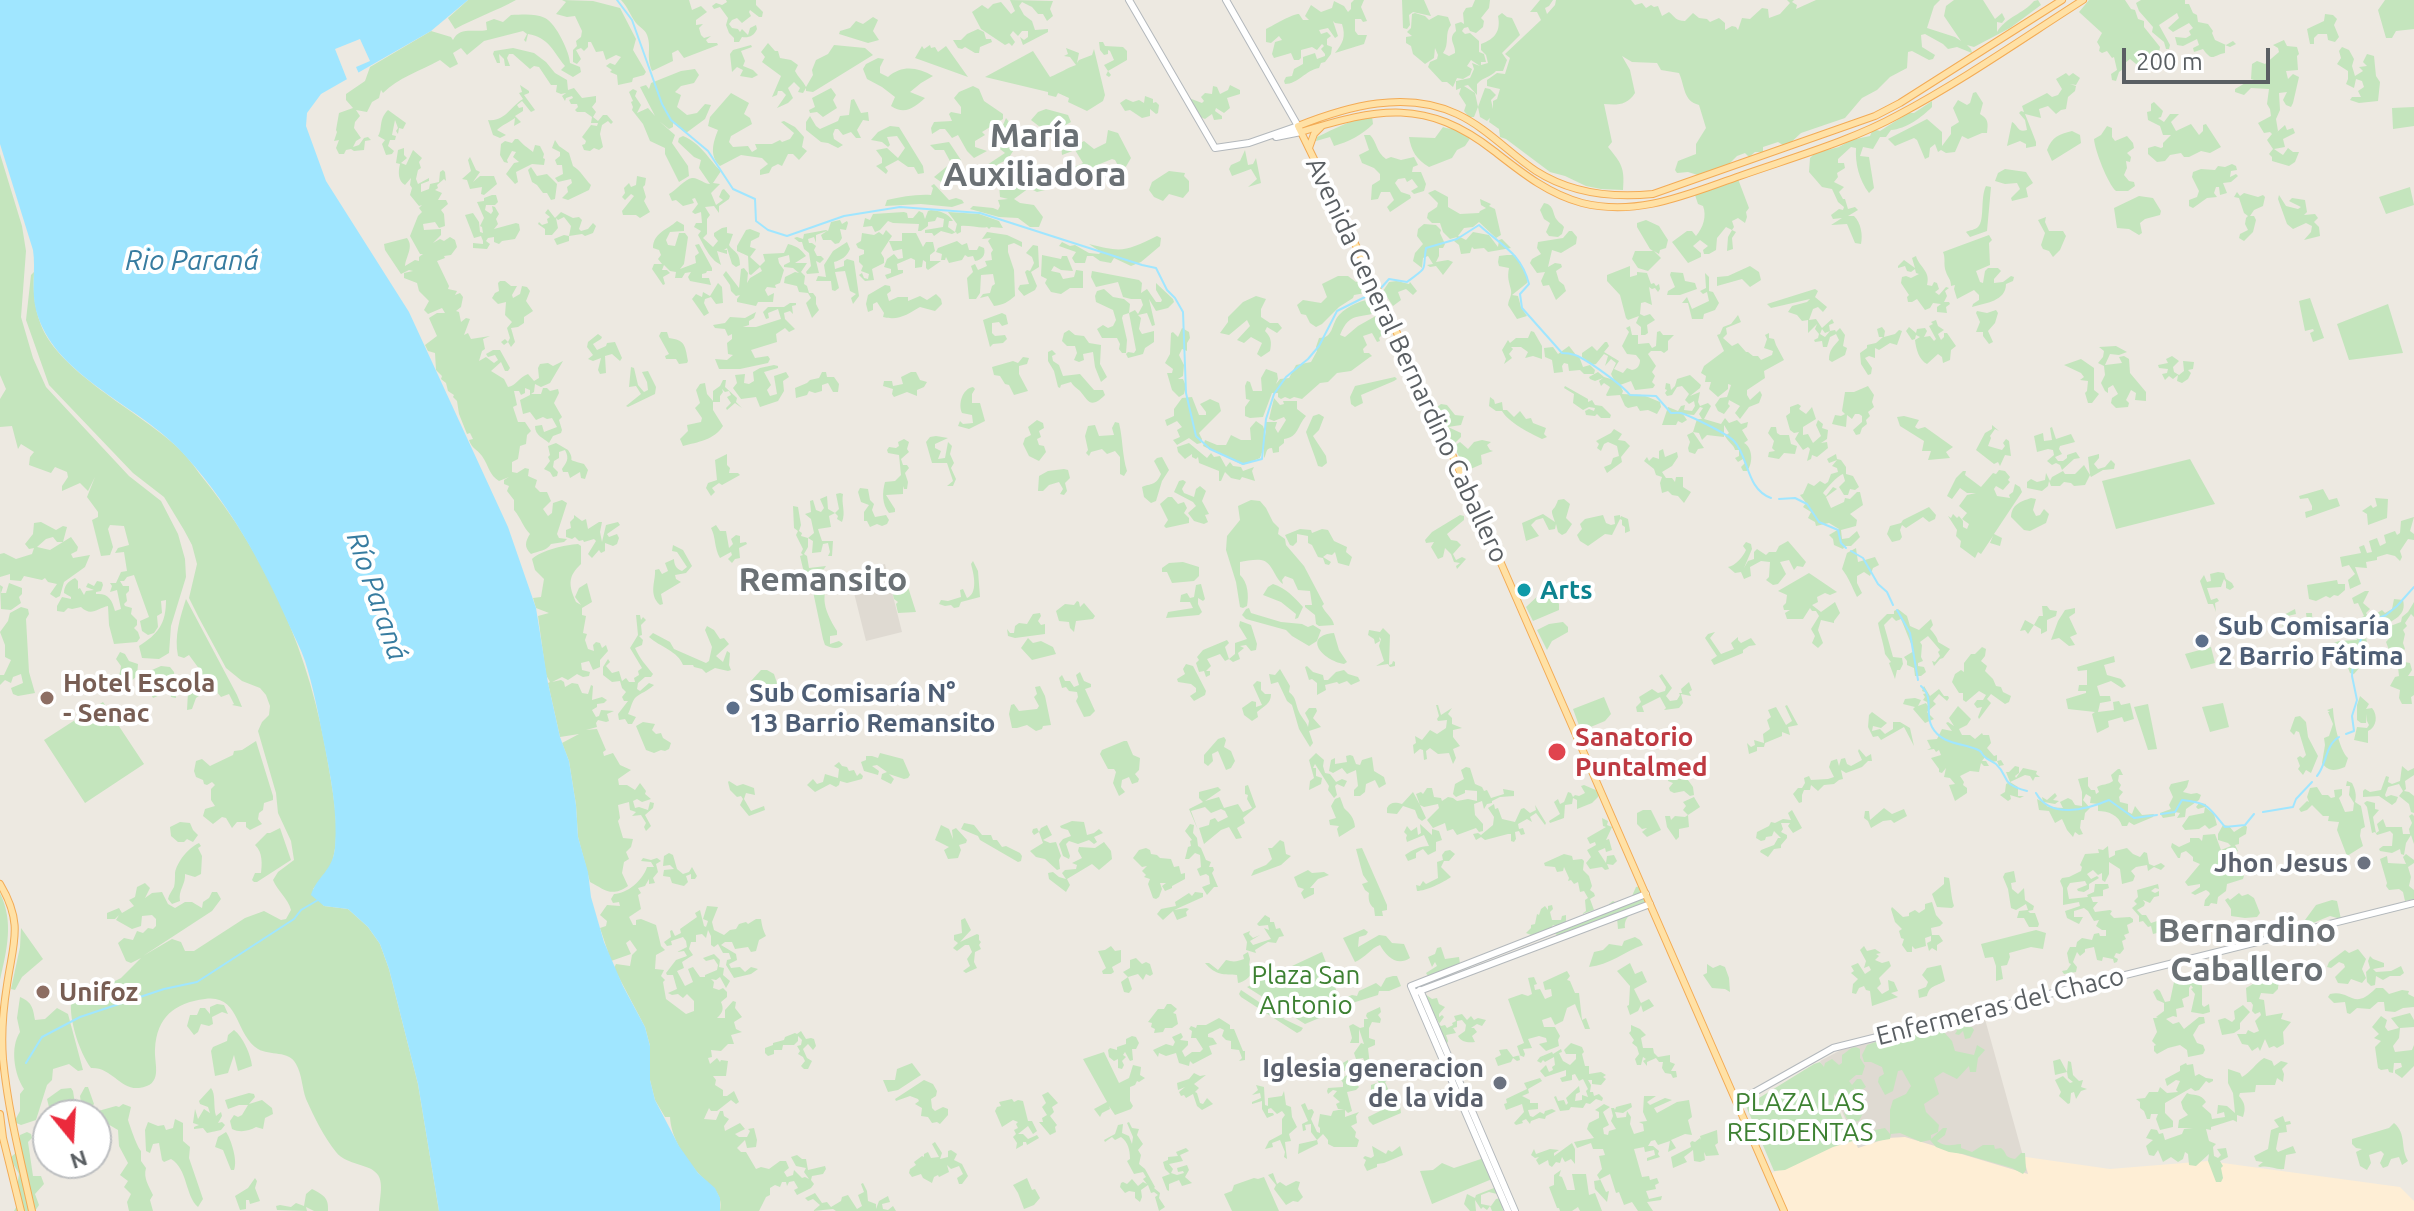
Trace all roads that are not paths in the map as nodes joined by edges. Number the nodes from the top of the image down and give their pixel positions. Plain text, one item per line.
1 (1129, 0) edge
2 (1226, 0) edge
3 (2062, 0) edge
4 (2083, 0) edge
5 (1386, 102) junction
6 (1291, 114) junction
7 (1362, 114) junction
8 (1312, 120) junction
9 (1324, 125) junction
10 (1300, 129) junction
11 (1288, 135) junction
12 (1269, 137) junction
13 (1309, 148) junction
14 (1773, 153) junction
15 (1776, 163) junction
16 (0, 884) edge
17 (1646, 894) junction
18 (2414, 903) edge
19 (1650, 904) junction
20 (1416, 988) junction
21 (1, 1020) edge
22 (1737, 1102) junction
23 (0, 1114) edge
24 (21, 1211) edge
25 (32, 1211) edge
26 (1508, 1211) edge
27 (1515, 1211) edge
28 (1784, 1211) edge

1 - 12 main road
2 - 6 main road
3 - 14 main road
4 - 15 main road
5 - 7 main road
5 - 8 main road
5 - 14 main road
6 - 8 main road
6 - 10 main road
7 - 9 main road
7 - 15 main road
8 - 10 main road
9 - 10 main road
9 - 13 main road
10 - 11 main road
10 - 12 main road
10 - 13 main road, Avenida General Bernardino Caballero
11 - 12 main road
11 - 13 main road
13 - 17 main road, Avenida General Bernardino Caballero
14 - 15 main road
14 - 15 main road
16 - 21 main road
17 - 19 main road, Avenida General Bernardino Caballero
17 - 20 main road
18 - 22 main road, Enfermeras del Chaco
19 - 20 main road
19 - 22 main road, Avenida General Bernardino Caballero
20 - 26 main road
20 - 27 main road
21 - 25 main road
22 - 28 main road, Avenida General Bernardino Caballero
23 - 24 main road

